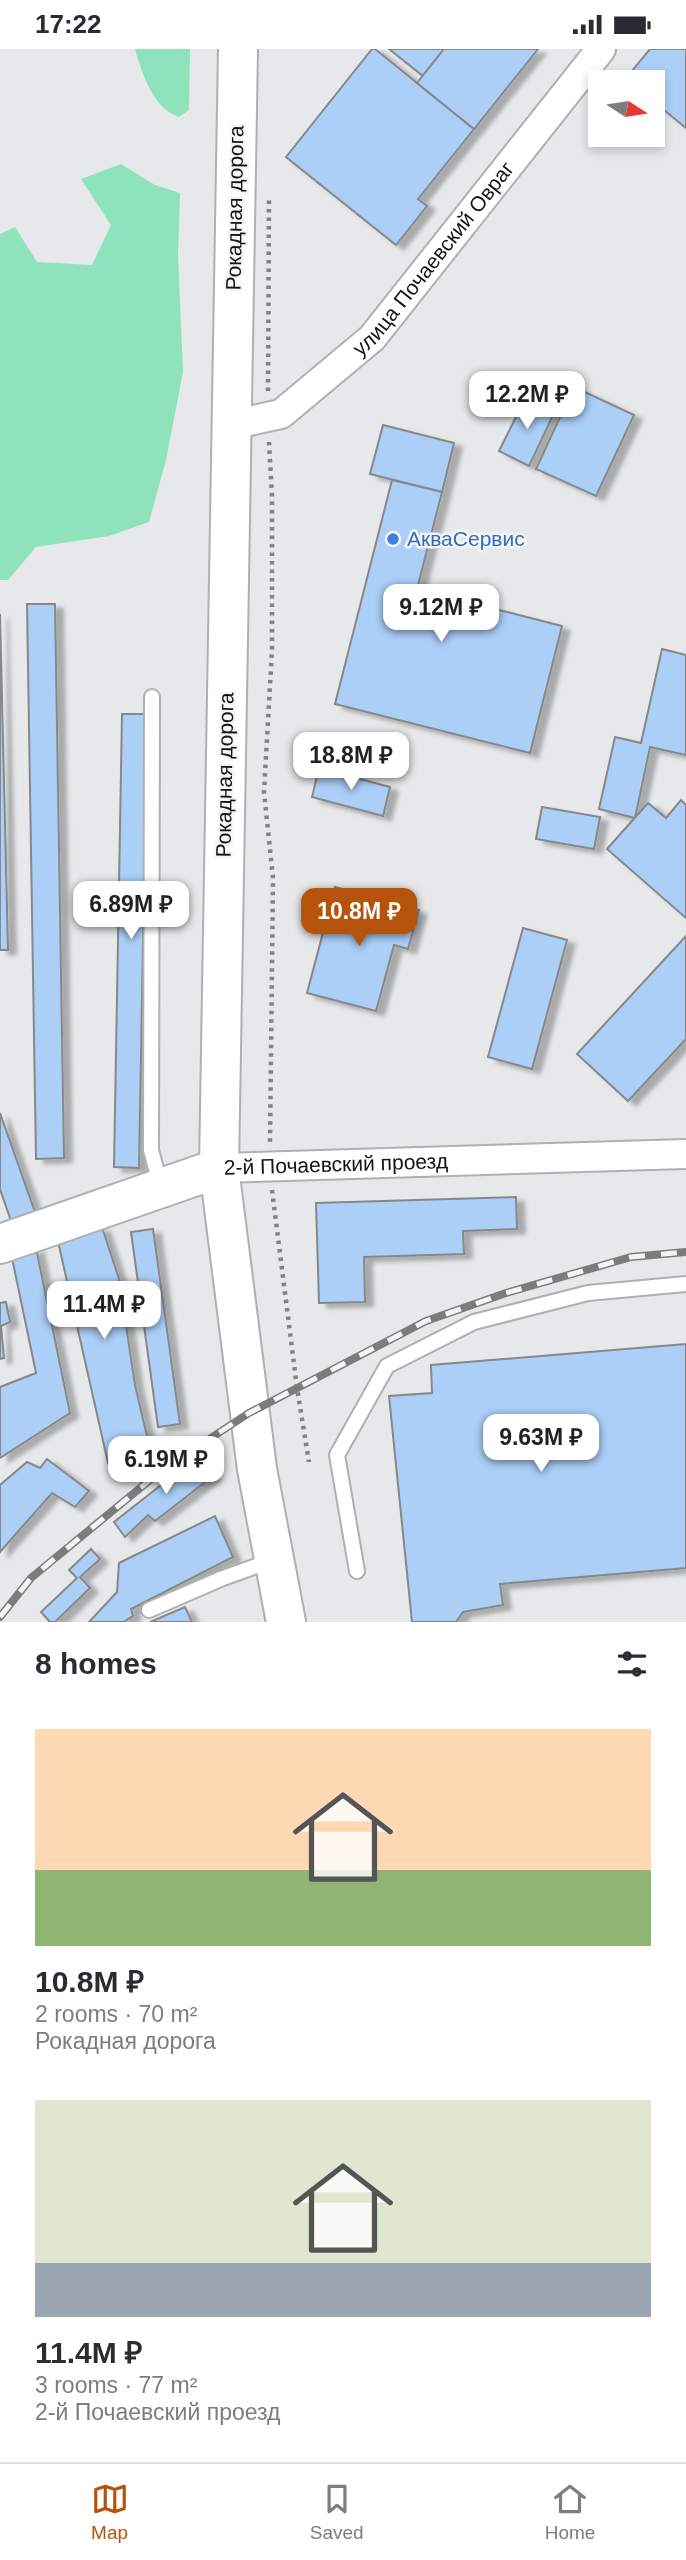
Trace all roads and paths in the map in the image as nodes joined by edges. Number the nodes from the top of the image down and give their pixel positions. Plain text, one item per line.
1 (238, 49) edge
2 (601, 49) edge
3 (269, 184) dead end
4 (268, 417) junction
5 (231, 425) junction
6 (152, 697) dead end
7 (686, 1154) edge
8 (270, 1167) junction
9 (219, 1168) junction
10 (161, 1189) junction
11 (0, 1244) edge
12 (686, 1284) edge
13 (309, 1462) dead end
14 (274, 1560) junction
15 (357, 1571) dead end
16 (149, 1610) dead end
17 (286, 1622) edge

1 - 5 main road, Рокадная дорога
2 - 4 street, улица Почаевский Овраг
3 - 4 path
4 - 5 street, улица Почаевский Овраг
4 - 8 path
5 - 9 main road, Рокадная дорога
6 - 10 lane
7 - 8 street, 2-й Почаевский проезд
8 - 9 street, 2-й Почаевский проезд
8 - 13 path
9 - 10 main road, 2-й Почаевский проезд
9 - 14 main road, Рокадная дорога
10 - 11 main road, 2-й Почаевский проезд
12 - 15 lane
14 - 16 lane
14 - 17 main road, Рокадная дорога

